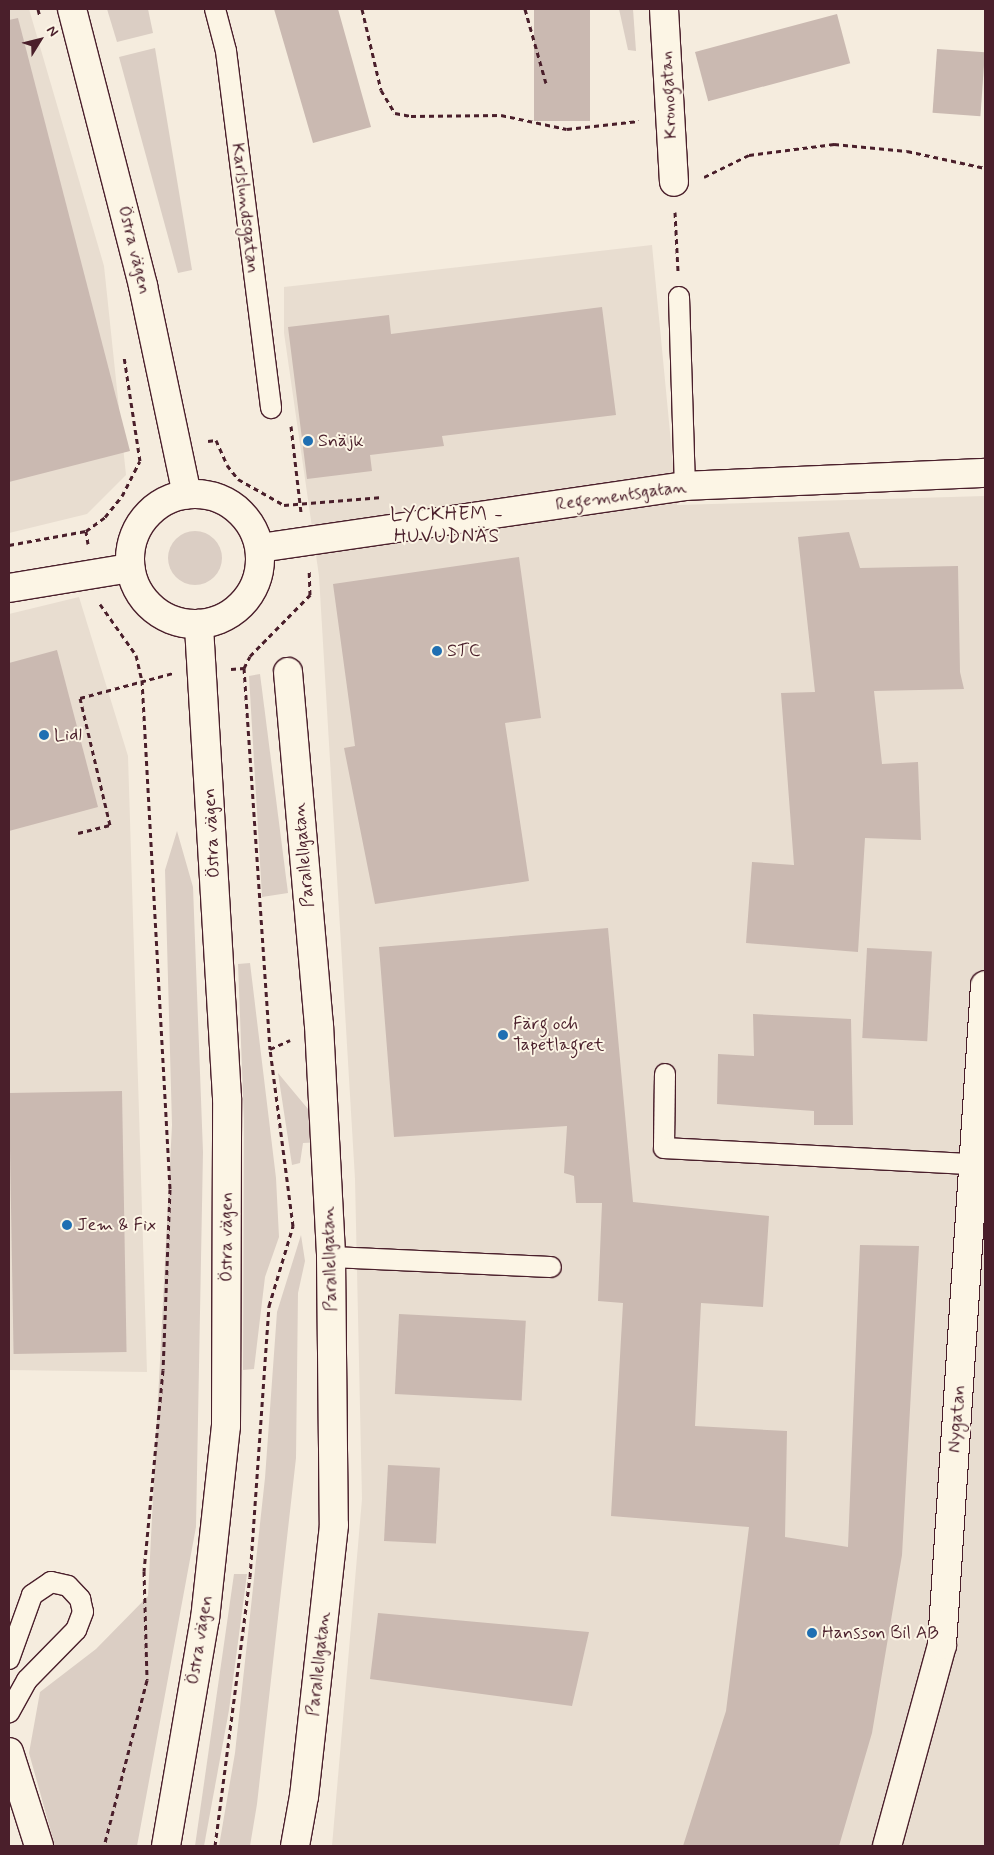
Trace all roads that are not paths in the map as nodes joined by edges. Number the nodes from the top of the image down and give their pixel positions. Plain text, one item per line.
1 (72, 9) edge
2 (215, 9) edge
3 (664, 9) edge
4 (674, 182) road end
5 (679, 296) road end
6 (271, 408) dead end
7 (985, 473) edge
8 (685, 486) junction
9 (187, 494) junction
10 (260, 548) junction
11 (130, 568) junction
12 (9, 588) edge
13 (199, 624) junction
14 (288, 672) dead end
15 (985, 985) edge
16 (665, 1074) dead end
17 (973, 1164) junction
18 (331, 1257) junction
19 (551, 1267) dead end
20 (9, 1659) edge
21 (9, 1712) edge
22 (9, 1752) edge
23 (39, 1846) edge
24 (166, 1846) edge
25 (295, 1846) edge
26 (887, 1846) edge

1 - 9 street, Östra vägen
2 - 6 lane, Karlslundsgatan
3 - 4 street, Kronogatan
5 - 8 lane
7 - 8 street, Regementsgatan
8 - 10 street, Regementsgatan
9 - 10 street
9 - 11 street
10 - 13 street
11 - 12 street
11 - 13 street
13 - 24 street, Östra vägen
14 - 18 street, Parallellgatan
15 - 17 street, Nygatan
16 - 17 lane
17 - 26 street, Nygatan
18 - 19 lane
18 - 25 street, Parallellgatan
20 - 21 lane
22 - 23 street

